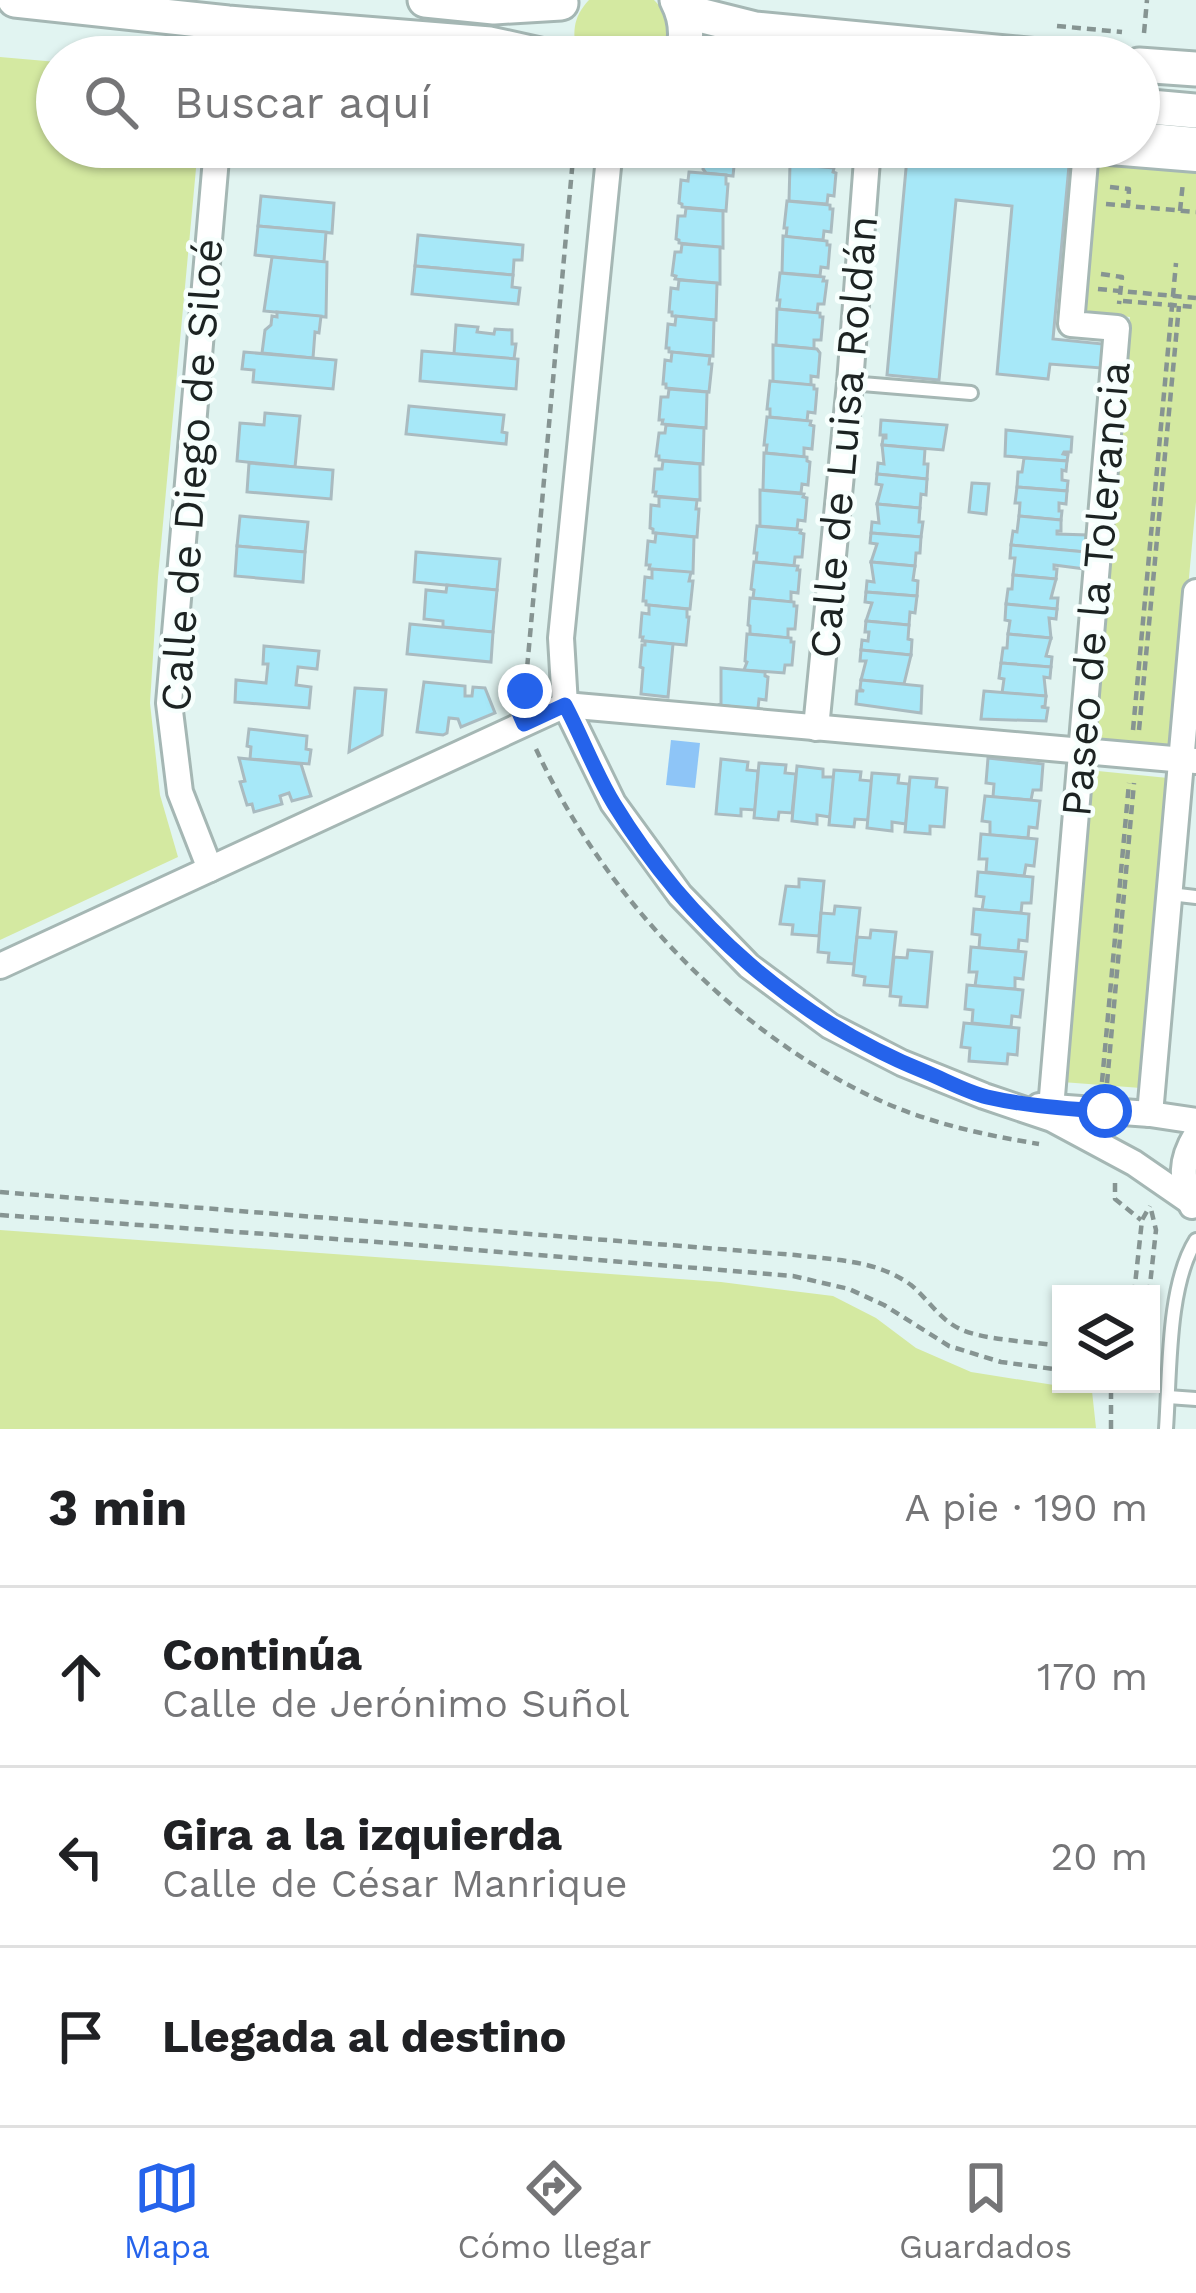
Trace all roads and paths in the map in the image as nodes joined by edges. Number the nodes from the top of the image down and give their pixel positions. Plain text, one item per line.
1 (15, 0) edge
2 (424, 0) edge
3 (1147, 0) edge
4 (562, 1) edge
5 (680, 6) edge
6 (228, 22) junction
7 (227, 36) edge
8 (395, 36) edge
9 (553, 36) edge
10 (686, 36) edge
11 (828, 36) edge
12 (1143, 36) edge
13 (1160, 54) edge
14 (1195, 63) edge
15 (1160, 108) edge
16 (1196, 111) edge
17 (1160, 137) edge
18 (1196, 140) edge
19 (1160, 156) edge
20 (1196, 159) edge
21 (215, 168) edge
22 (572, 168) edge
23 (608, 168) edge
24 (866, 168) edge
25 (1084, 168) edge
26 (1104, 187) dead end
27 (1102, 203) dead end
28 (1128, 206) junction
29 (1196, 212) edge
30 (1176, 262) dead end
31 (1120, 291) junction
32 (1173, 296) junction
33 (1196, 298) edge
34 (1104, 299) dead end
35 (1119, 301) junction
36 (1172, 305) junction
37 (1196, 308) edge
38 (1117, 328) junction
39 (850, 382) junction
40 (971, 393) dead end
41 (1196, 592) edge
42 (565, 705) junction
43 (524, 724) junction
44 (816, 728) junction
45 (1082, 751) junction
46 (1131, 755) junction
47 (1189, 760) edge
48 (210, 869) junction
49 (1183, 895) edge
50 (0, 967) edge
51 (1101, 1094) dead end
52 (984, 1096) junction
53 (1051, 1108) junction
54 (1150, 1114) junction
55 (1196, 1120) edge
56 (1196, 1135) edge
57 (1043, 1145) dead end
58 (1150, 1187) junction
59 (0, 1192) edge
60 (1150, 1205) junction
61 (1193, 1208) edge
62 (0, 1215) edge
63 (1196, 1240) edge
64 (1135, 1285) edge
65 (1150, 1285) edge
66 (1052, 1345) edge
67 (1052, 1369) edge
68 (1111, 1393) edge
69 (1168, 1397) junction
70 (1196, 1399) edge
71 (1111, 1429) edge
72 (1166, 1429) edge

1 - 6 street
2 - 4 street
3 - 12 path
4 - 9 street
5 - 10 street
5 - 11 street
6 - 7 street
6 - 8 street
13 - 14 street
15 - 16 street
17 - 18 street
19 - 20 street, Paseo de la Tolerancia
21 - 48 street, Calle de Diego de Siloé
22 - 43 path
23 - 42 street
24 - 39 street, Calle de Luisa Roldán
25 - 38 street, Paseo de la Tolerancia
26 - 28 path
27 - 28 path
28 - 29 path
30 - 32 path
31 - 31 path
31 - 32 path
31 - 35 path
32 - 33 path
32 - 36 path
34 - 35 path
35 - 36 path
35 - 38 path
36 - 37 path
36 - 46 path
38 - 45 street, Paseo de la Tolerancia
39 - 40 lane
39 - 44 street, Calle de Luisa Roldán
41 - 47 street
42 - 43 street
42 - 44 street
42 - 52 street
43 - 48 street
43 - 57 path
44 - 45 street
45 - 46 street
45 - 53 street, Paseo de la Tolerancia
46 - 47 street
46 - 51 path
47 - 49 street
48 - 50 street
49 - 54 street
52 - 53 street
52 - 58 street
53 - 54 street
54 - 55 street
56 - 61 street
58 - 60 path
58 - 60 path
58 - 61 street
59 - 66 path
60 - 64 path
60 - 65 path
62 - 67 path
63 - 69 lane
68 - 71 path
69 - 70 lane
69 - 72 lane

